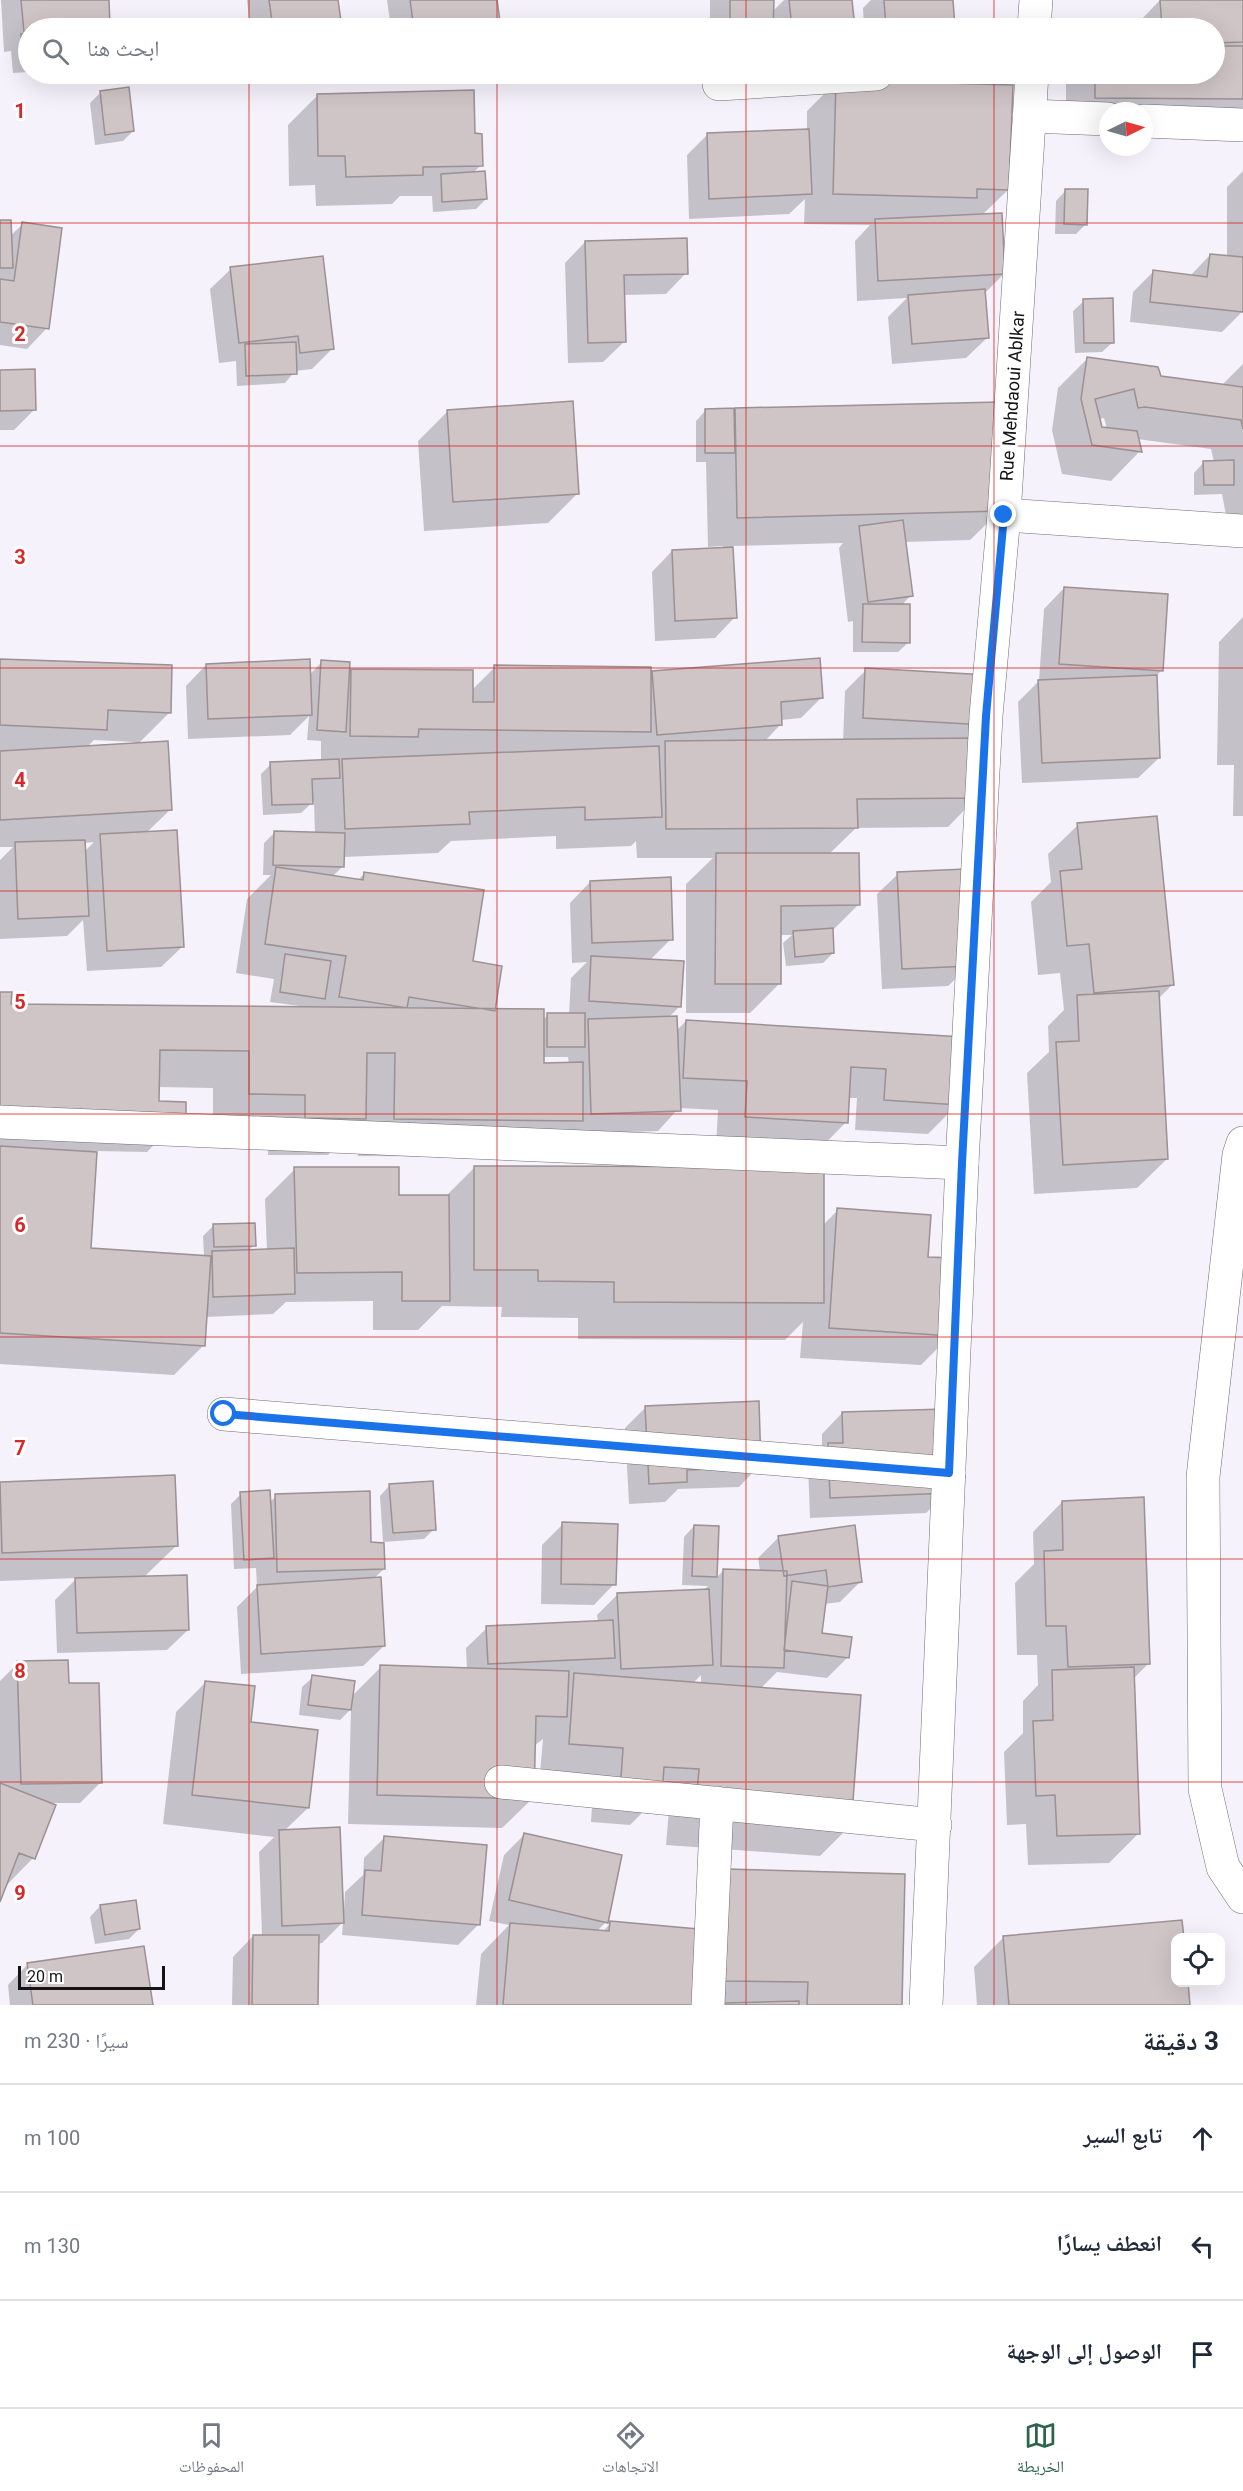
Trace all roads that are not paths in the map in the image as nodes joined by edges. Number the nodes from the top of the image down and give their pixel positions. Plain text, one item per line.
1 (1036, 0) edge
2 (1035, 18) edge
3 (1031, 84) edge
4 (1029, 116) junction
5 (1099, 119) edge
6 (1153, 121) edge
7 (1243, 125) edge
8 (1004, 515) junction
9 (1243, 531) edge
10 (0, 1122) edge
11 (1243, 1143) edge
12 (962, 1163) junction
13 (224, 1414) dead end
14 (949, 1473) junction
15 (501, 1782) dead end
16 (717, 1803) junction
17 (935, 1825) junction
18 (1243, 1897) edge
19 (708, 2005) edge
20 (926, 2005) edge

1 - 2 street
3 - 4 street, Rue Mehdaoui Ablkar
4 - 5 street
4 - 8 street, Rue Mehdaoui Ablkar
6 - 7 street
8 - 9 street
8 - 12 street, Rue Mehdaoui Ablkar
10 - 12 street
11 - 18 street
12 - 14 street, Rue Mehdaoui Ablkar
13 - 14 street
14 - 17 street, Rue Mehdaoui Ablkar
15 - 16 street
16 - 17 street
16 - 19 street
17 - 20 street, Rue Mehdaoui Ablkar

